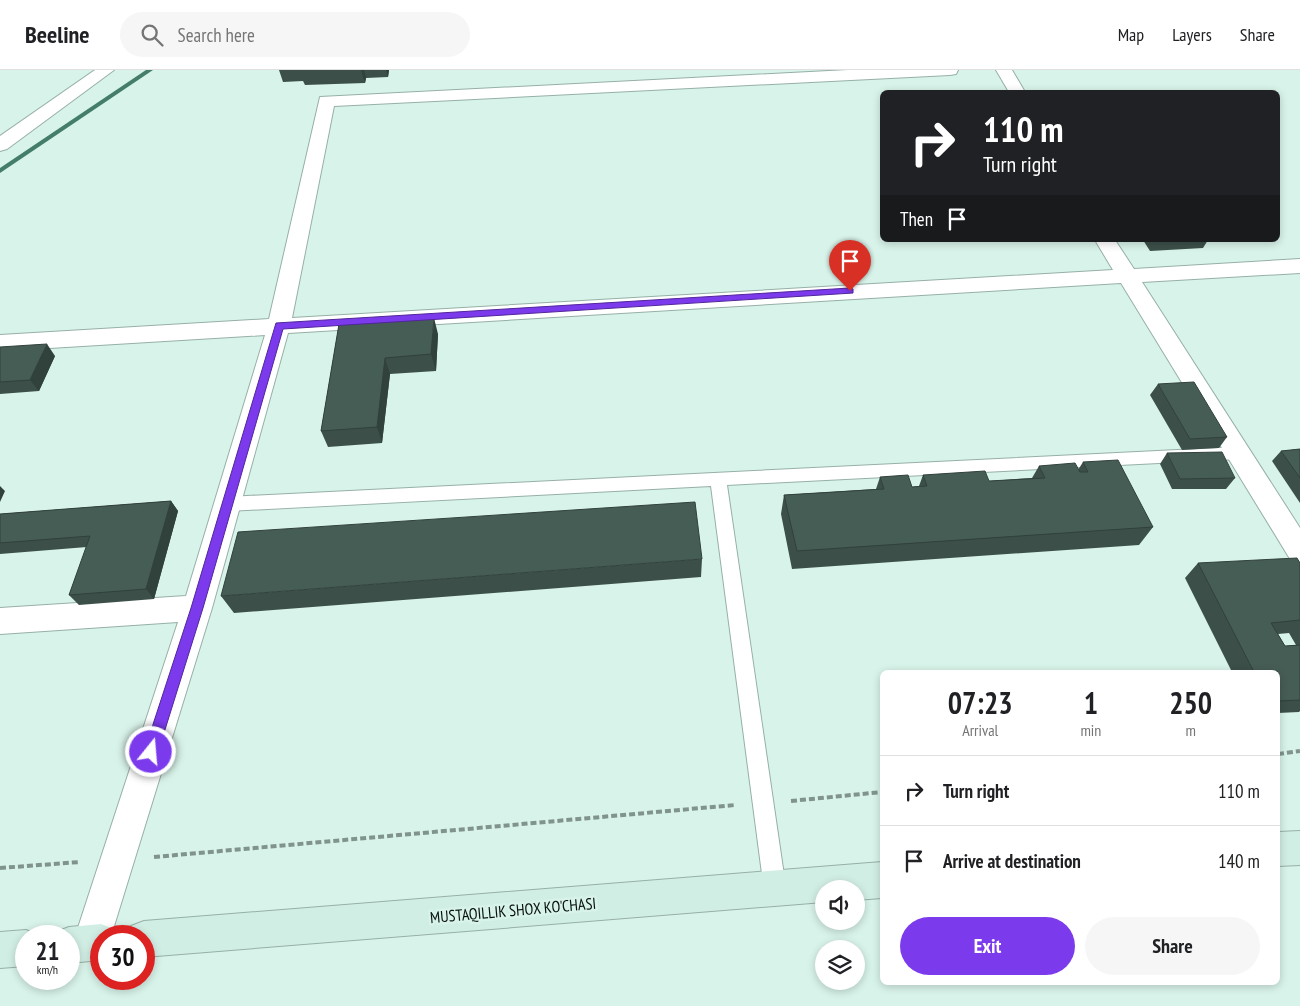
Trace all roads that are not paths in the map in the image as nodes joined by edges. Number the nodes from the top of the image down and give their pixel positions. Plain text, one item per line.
1 (106, 70) edge
2 (950, 70) edge
3 (1004, 70) edge
4 (1016, 90) edge
5 (0, 145) edge
6 (1106, 242) edge
7 (1300, 266) edge
8 (1126, 274) junction
9 (279, 326) junction
10 (0, 343) edge
11 (1238, 453) junction
12 (718, 479) junction
13 (228, 504) junction
14 (1300, 551) edge
15 (197, 608) junction
16 (0, 621) edge
17 (1300, 848) edge
18 (1280, 850) edge
19 (880, 880) edge
20 (775, 889) junction
21 (155, 938) edge
22 (87, 943) edge
23 (15, 949) edge
24 (0, 950) edge

1 - 5 street
2 - 9 street
3 - 4 street
6 - 8 street
7 - 8 street
8 - 9 street
8 - 11 street
9 - 10 street
9 - 13 street
11 - 12 lane
11 - 14 street
12 - 13 lane
12 - 20 lane
13 - 15 street
15 - 16 street
15 - 22 street
17 - 18 street
19 - 20 street, MUSTAQILLIK SHOX KO'CHASI
20 - 21 street, MUSTAQILLIK SHOX KO'CHASI
23 - 24 street

